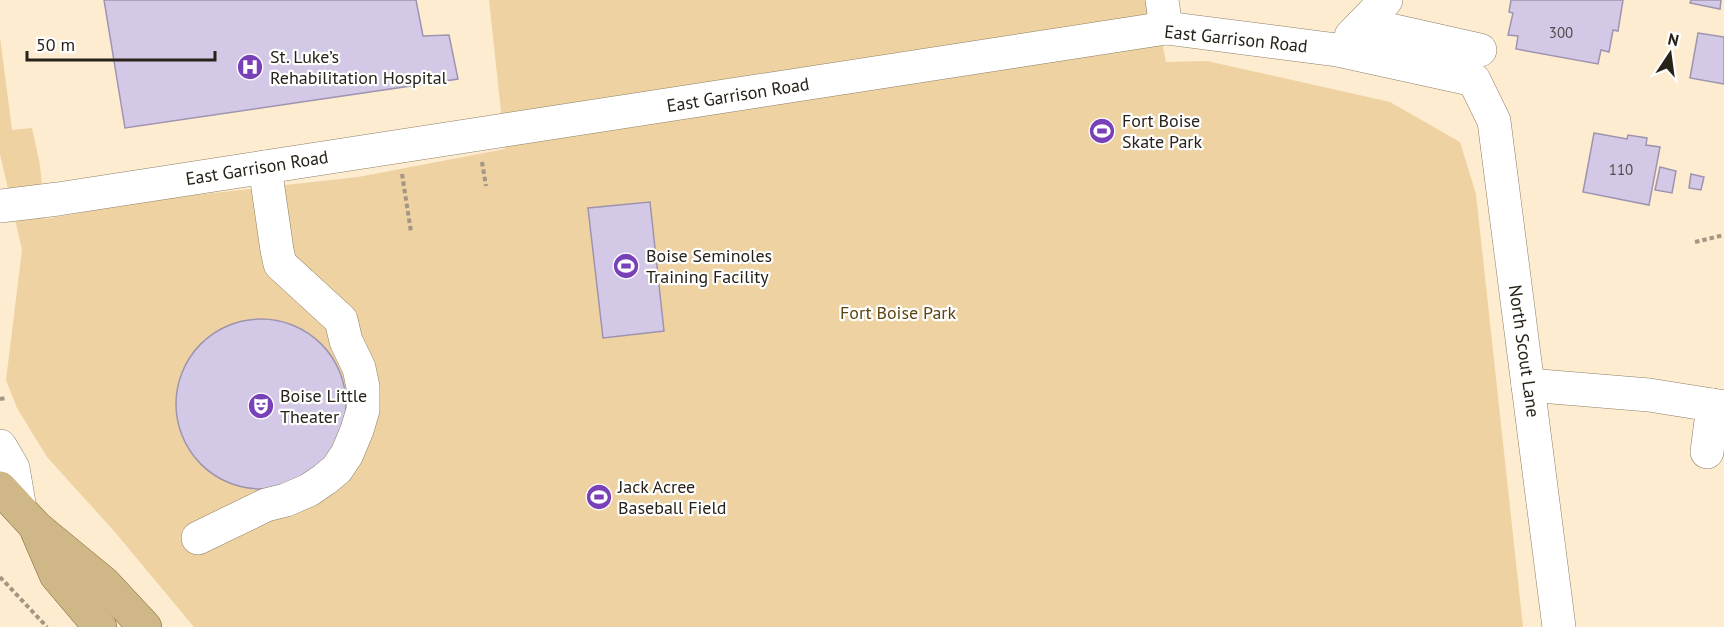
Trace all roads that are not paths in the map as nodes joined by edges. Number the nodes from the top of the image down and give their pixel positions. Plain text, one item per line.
1 (1386, 0) edge
2 (1164, 14) edge
3 (1364, 24) junction
4 (1336, 50) junction
5 (1477, 65) junction
6 (265, 167) junction
7 (0, 206) edge
8 (1528, 385) junction
9 (1718, 406) edge
10 (0, 446) edge
11 (1707, 452) dead end
12 (19, 508) edge
13 (198, 538) dead end
14 (100, 627) edge
15 (145, 627) edge
16 (1559, 627) edge

1 - 3 street
2 - 4 street, East Garrison Road
2 - 6 street, East Garrison Road
3 - 4 street
3 - 5 street
4 - 5 street, East Garrison Road
5 - 8 street, North Scout Lane
6 - 7 street, East Garrison Road
6 - 13 street
8 - 9 street
8 - 16 street, North Scout Lane
9 - 11 street
10 - 12 street
12 - 14 main road
12 - 15 main road

